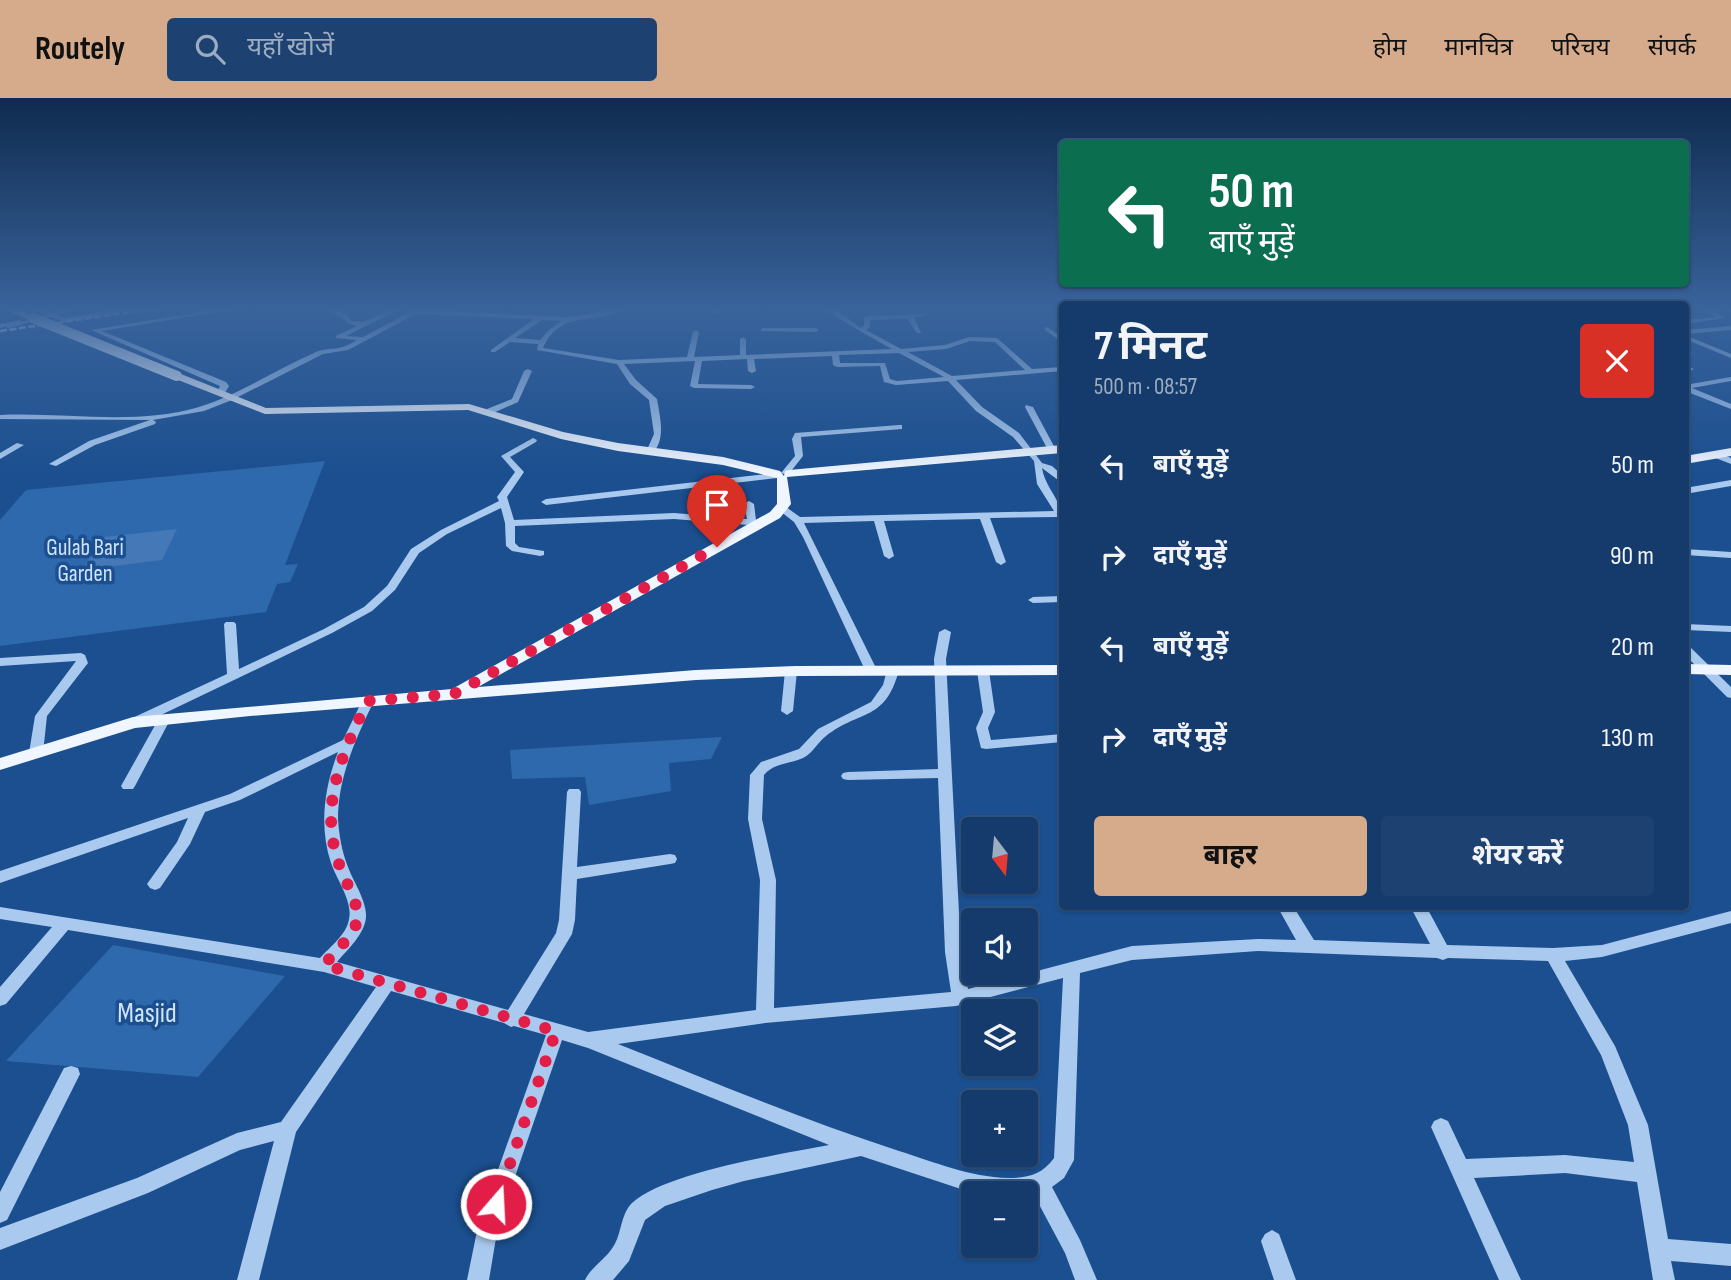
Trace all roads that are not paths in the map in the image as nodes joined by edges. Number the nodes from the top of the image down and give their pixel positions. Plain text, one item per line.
1 (147, 363) edge
2 (173, 363) edge
3 (297, 363) edge
4 (620, 363) edge
5 (695, 363) edge
6 (749, 363) edge
7 (837, 363) edge
8 (920, 363) edge
9 (1022, 363) edge
10 (1059, 369) edge
11 (528, 371) dead end
12 (752, 371) dead end
13 (1031, 372) junction
14 (993, 375) junction
15 (951, 379) junction
16 (1731, 379) edge
17 (1689, 386) edge
18 (751, 387) dead end
19 (1005, 387) dead end
20 (1689, 389) edge
21 (226, 396) junction
22 (1029, 407) dead end
23 (1731, 407) edge
24 (490, 411) junction
25 (0, 417) edge
26 (162, 418) junction
27 (899, 427) dead end
28 (533, 440) dead end
29 (20, 445) dead end
30 (1057, 449) edge
31 (1029, 450) junction
32 (650, 452) junction
33 (1731, 452) edge
34 (1716, 455) junction
35 (0, 456) edge
36 (1689, 459) edge
37 (1731, 461) edge
38 (53, 464) dead end
39 (1038, 464) junction
40 (781, 475) junction
41 (1059, 477) edge
42 (1731, 483) edge
43 (1689, 490) edge
44 (505, 502) junction
45 (546, 502) dead end
46 (749, 503) dead end
47 (783, 509) junction
48 (1059, 511) edge
49 (1059, 515) edge
50 (984, 516) junction
51 (877, 518) junction
52 (798, 520) junction
53 (757, 522) junction
54 (510, 523) junction
55 (1689, 552) edge
56 (540, 553) dead end
57 (1731, 555) edge
58 (889, 556) dead end
59 (1001, 562) dead end
60 (1059, 599) edge
61 (1033, 600) dead end
62 (230, 624) dead end
63 (1689, 627) edge
64 (1731, 629) edge
65 (945, 632) dead end
66 (1689, 653) edge
67 (0, 662) edge
68 (1689, 669) edge
69 (1705, 669) junction
70 (871, 670) junction
71 (893, 670) junction
72 (941, 670) junction
73 (1059, 670) edge
74 (1731, 670) edge
75 (791, 671) junction
76 (984, 671) junction
77 (233, 675) junction
78 (454, 694) junction
79 (1731, 694) edge
80 (368, 701) junction
81 (787, 711) dead end
82 (164, 720) junction
83 (132, 723) junction
84 (1059, 738) edge
85 (347, 743) junction
86 (36, 753) junction
87 (0, 764) edge
88 (945, 773) junction
89 (848, 776) dead end
90 (128, 786) dead end
91 (574, 792) dead end
92 (199, 809) junction
93 (670, 859) dead end
94 (570, 874) junction
95 (0, 877) edge
96 (155, 884) dead end
97 (1287, 910) edge
98 (1420, 910) edge
99 (0, 914) edge
100 (1731, 917) edge
101 (65, 923) junction
102 (1309, 947) junction
103 (1443, 953) junction
104 (1553, 955) junction
105 (324, 965) junction
106 (1072, 970) junction
107 (386, 985) junction
108 (961, 998) junction
109 (0, 999) edge
110 (765, 1016) junction
111 (511, 1020) junction
112 (556, 1031) junction
113 (588, 1040) junction
114 (71, 1074) dead end
115 (1441, 1127) dead end
116 (287, 1129) junction
117 (860, 1148) junction
118 (1460, 1169) junction
119 (1646, 1173) junction
120 (1039, 1183) junction
121 (0, 1213) edge
122 (0, 1239) edge
123 (1272, 1241) dead end
124 (1658, 1249) junction
125 (1731, 1255) edge
126 (248, 1280) edge
127 (478, 1280) edge
128 (596, 1280) edge
129 (1086, 1280) edge
130 (1284, 1280) edge
131 (1510, 1280) edge
132 (1664, 1280) edge

1 - 21 main road, bridge
2 - 21 street
3 - 21 street
4 - 32 street
5 - 18 street
6 - 12 street
7 - 15 street
8 - 15 street
9 - 13 street
10 - 13 street
11 - 24 street
13 - 14 street
14 - 15 street
14 - 19 street
15 - 31 street
16 - 17 street
20 - 23 street
21 - 24 main road
21 - 26 street
22 - 30 street
24 - 32 main road
25 - 26 street
26 - 38 street
27 - 40 street
28 - 44 street
29 - 35 street
30 - 31 main road
31 - 39 street
31 - 40 main road
32 - 40 main road
33 - 34 main road
34 - 36 main road
34 - 37 street
39 - 41 street
39 - 48 street
40 - 45 street
40 - 47 main road
42 - 43 street
44 - 54 street
44 - 77 street
46 - 53 street
47 - 52 street
47 - 53 main road
49 - 50 street
50 - 51 street
50 - 59 street
51 - 52 street
51 - 58 street
52 - 70 street
53 - 54 street
53 - 78 main road
54 - 56 street
55 - 57 street
60 - 61 street
62 - 77 street
63 - 64 street
65 - 72 street
66 - 69 street
67 - 86 street
68 - 69 main road
69 - 74 main road
69 - 79 street
70 - 71 main road
70 - 75 main road
71 - 72 main road
71 - 110 street
72 - 76 main road
72 - 88 street
73 - 76 main road
75 - 78 main road
75 - 81 street
76 - 84 street
77 - 83 street
78 - 80 main road
80 - 82 main road
80 - 85 street
82 - 83 main road
82 - 90 street
83 - 86 main road
85 - 92 street
85 - 105 street
86 - 87 main road
88 - 89 street
88 - 108 street
91 - 94 street
92 - 95 street
92 - 96 street
93 - 94 street
94 - 111 street
97 - 102 street
98 - 103 street
99 - 101 street
100 - 104 street
101 - 105 street
101 - 109 street
102 - 103 street
102 - 106 street
103 - 104 street
104 - 119 street
105 - 107 street
106 - 108 street
106 - 120 street
107 - 111 street
107 - 116 street
108 - 110 street
110 - 113 street
111 - 112 street
112 - 113 street
112 - 127 street
113 - 117 street
114 - 121 street
115 - 118 street
116 - 122 street
116 - 126 street
117 - 120 street
117 - 128 street
118 - 119 street
118 - 131 street
119 - 124 street
120 - 129 street
123 - 130 street
124 - 125 street
124 - 132 street

